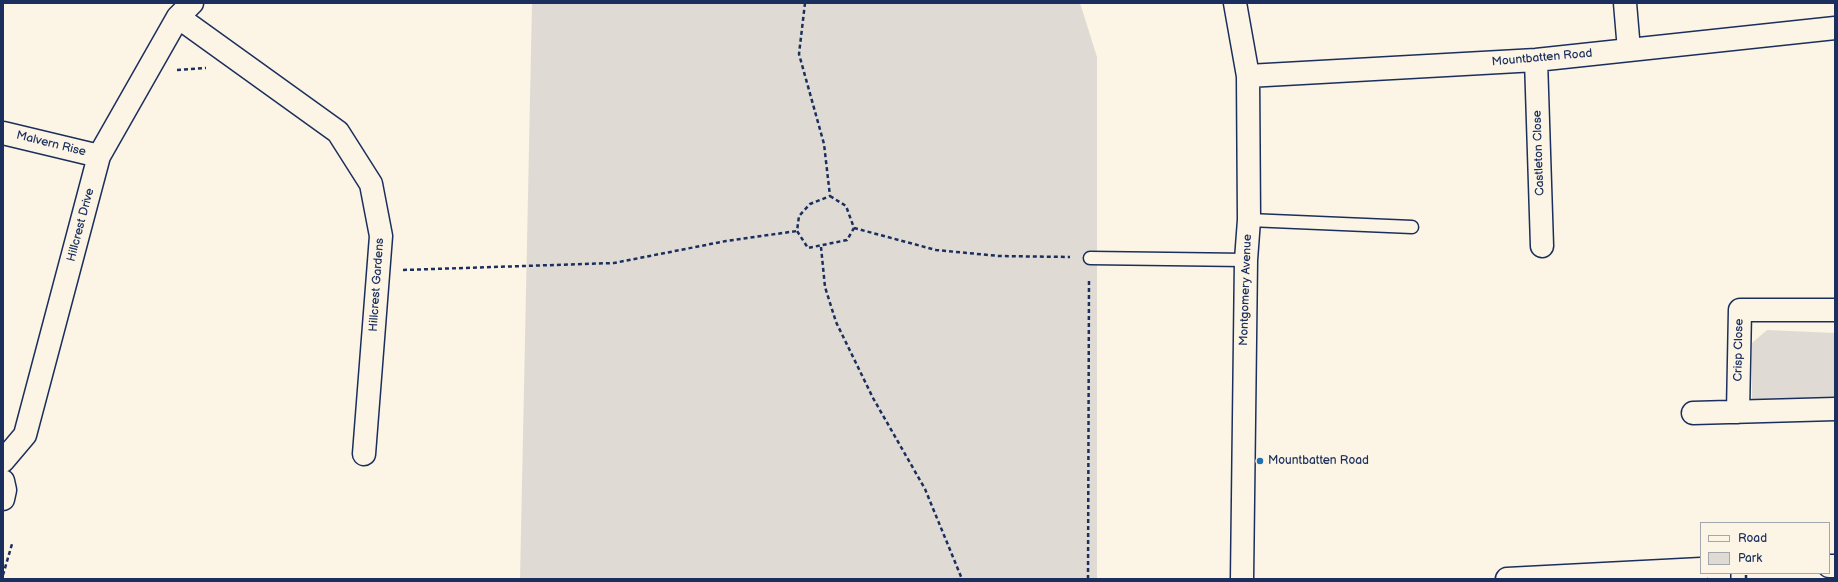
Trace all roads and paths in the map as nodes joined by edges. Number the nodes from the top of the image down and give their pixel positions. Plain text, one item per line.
1 (805, 3) edge
2 (1235, 3) edge
3 (1625, 3) edge
4 (185, 10) edge
5 (1835, 28) edge
6 (1629, 50) junction
7 (1536, 60) junction
8 (212, 67) dead end
9 (176, 70) dead end
10 (1248, 76) junction
11 (3, 133) edge
12 (99, 156) junction
13 (830, 196) junction
14 (1249, 220) junction
15 (1412, 227) dead end
16 (854, 228) junction
17 (797, 231) junction
18 (1542, 246) dead end
19 (821, 247) junction
20 (1090, 258) junction
21 (1246, 260) junction
22 (378, 270) junction
23 (1835, 310) edge
24 (1835, 409) edge
25 (1738, 412) junction
26 (1693, 413) dead end
27 (364, 454) dead end
28 (3, 461) edge
29 (3, 481) edge
30 (3, 499) edge
31 (12, 544) dead end
32 (1700, 569) edge
33 (3, 575) edge
34 (962, 579) edge
35 (1088, 579) edge
36 (1242, 579) edge
37 (1507, 579) edge

1 - 13 path
2 - 10 street, Montgomery Avenue
3 - 6 street
4 - 12 street, Hillcrest Drive
4 - 22 street, Hillcrest Gardens
5 - 6 street, Mountbatten Road
6 - 7 street, Mountbatten Road
7 - 10 street, Mountbatten Road
7 - 18 street, Castleton Close
8 - 9 path
10 - 14 street, Montgomery Avenue
11 - 12 street, Malvern Rise
12 - 28 street, Hillcrest Drive
13 - 16 path
13 - 17 path
14 - 15 lane
14 - 21 street, Montgomery Avenue
16 - 19 path
16 - 20 path
17 - 19 path
17 - 22 path
19 - 34 path
20 - 21 lane
20 - 35 path
21 - 36 street, Montgomery Avenue
22 - 27 street, Hillcrest Gardens
23 - 25 street, Crisp Close
24 - 25 street
25 - 26 street
29 - 30 street
31 - 33 path
32 - 37 street

